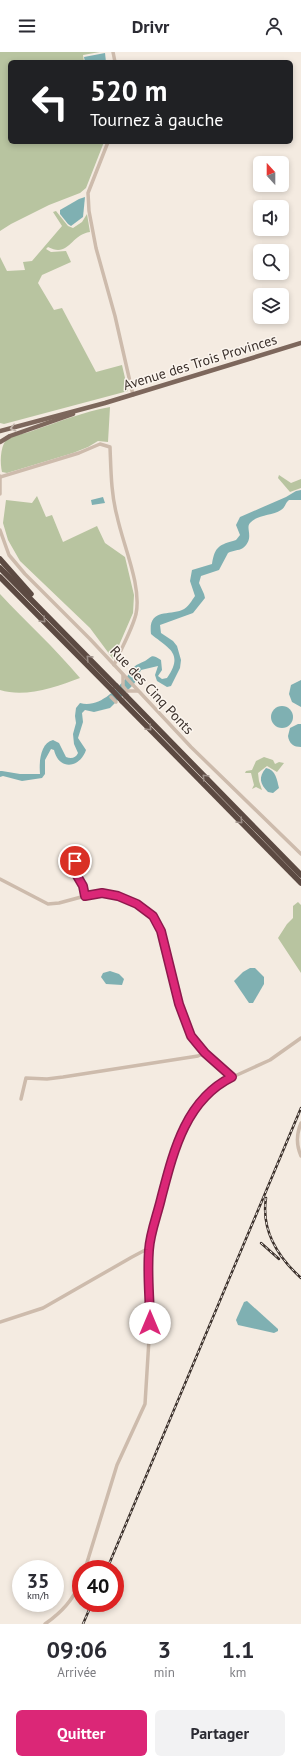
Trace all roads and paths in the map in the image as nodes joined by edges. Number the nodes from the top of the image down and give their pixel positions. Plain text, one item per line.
1 (107, 144) edge
2 (301, 343) edge
3 (133, 394) junction
4 (105, 403) junction
5 (0, 431) edge
6 (0, 442) edge
7 (0, 477) edge
8 (0, 494) edge
9 (0, 530) edge
10 (0, 558) edge
11 (0, 568) edge
12 (0, 577) edge
13 (0, 581) edge
14 (15, 592) junction
15 (37, 605) junction
16 (114, 665) junction
17 (122, 673) junction
18 (114, 688) junction
19 (140, 692) junction
20 (111, 697) dead end
21 (123, 697) junction
22 (301, 854) edge
23 (75, 861) dead end
24 (301, 875) edge
25 (0, 879) edge
26 (301, 883) edge
27 (85, 896) junction
28 (301, 1038) edge
29 (205, 1053) junction
30 (232, 1077) junction
31 (21, 1099) dead end
32 (301, 1123) edge
33 (301, 1156) edge
34 (149, 1248) junction
35 (0, 1322) edge
36 (88, 1560) edge
37 (72, 1597) edge
38 (45, 1624) edge

1 - 3 street
2 - 3 main road, Avenue des Trois Provinces
3 - 4 main road, Avenue des Trois Provinces
4 -> 5 main road, Avenue des Trois Provinces
4 - 6 main road, Avenue des Trois Provinces
7 - 8 street
7 - 16 street
9 - 16 street, Rue des Cinq Ponts
10 - 15 highway
11 - 15 highway
12 - 14 highway
13 - 14 highway
14 -> 18 highway
18 -> 15 highway
16 - 17 street, Rue des Cinq Ponts
17 - 19 street, Rue des Cinq Ponts
17 - 21 street
18 - 21 highway, bridge
19 - 21 street
19 - 22 street, Rue des Cinq Ponts
20 - 21 street
24 -> 21 highway
21 -> 26 highway
23 - 27 street
25 - 27 street
27 - 29 street
28 - 30 street
29 - 30 street
29 - 31 street
30 - 34 street
32 - 33 street
34 - 35 street
34 - 36 street
37 - 38 street

